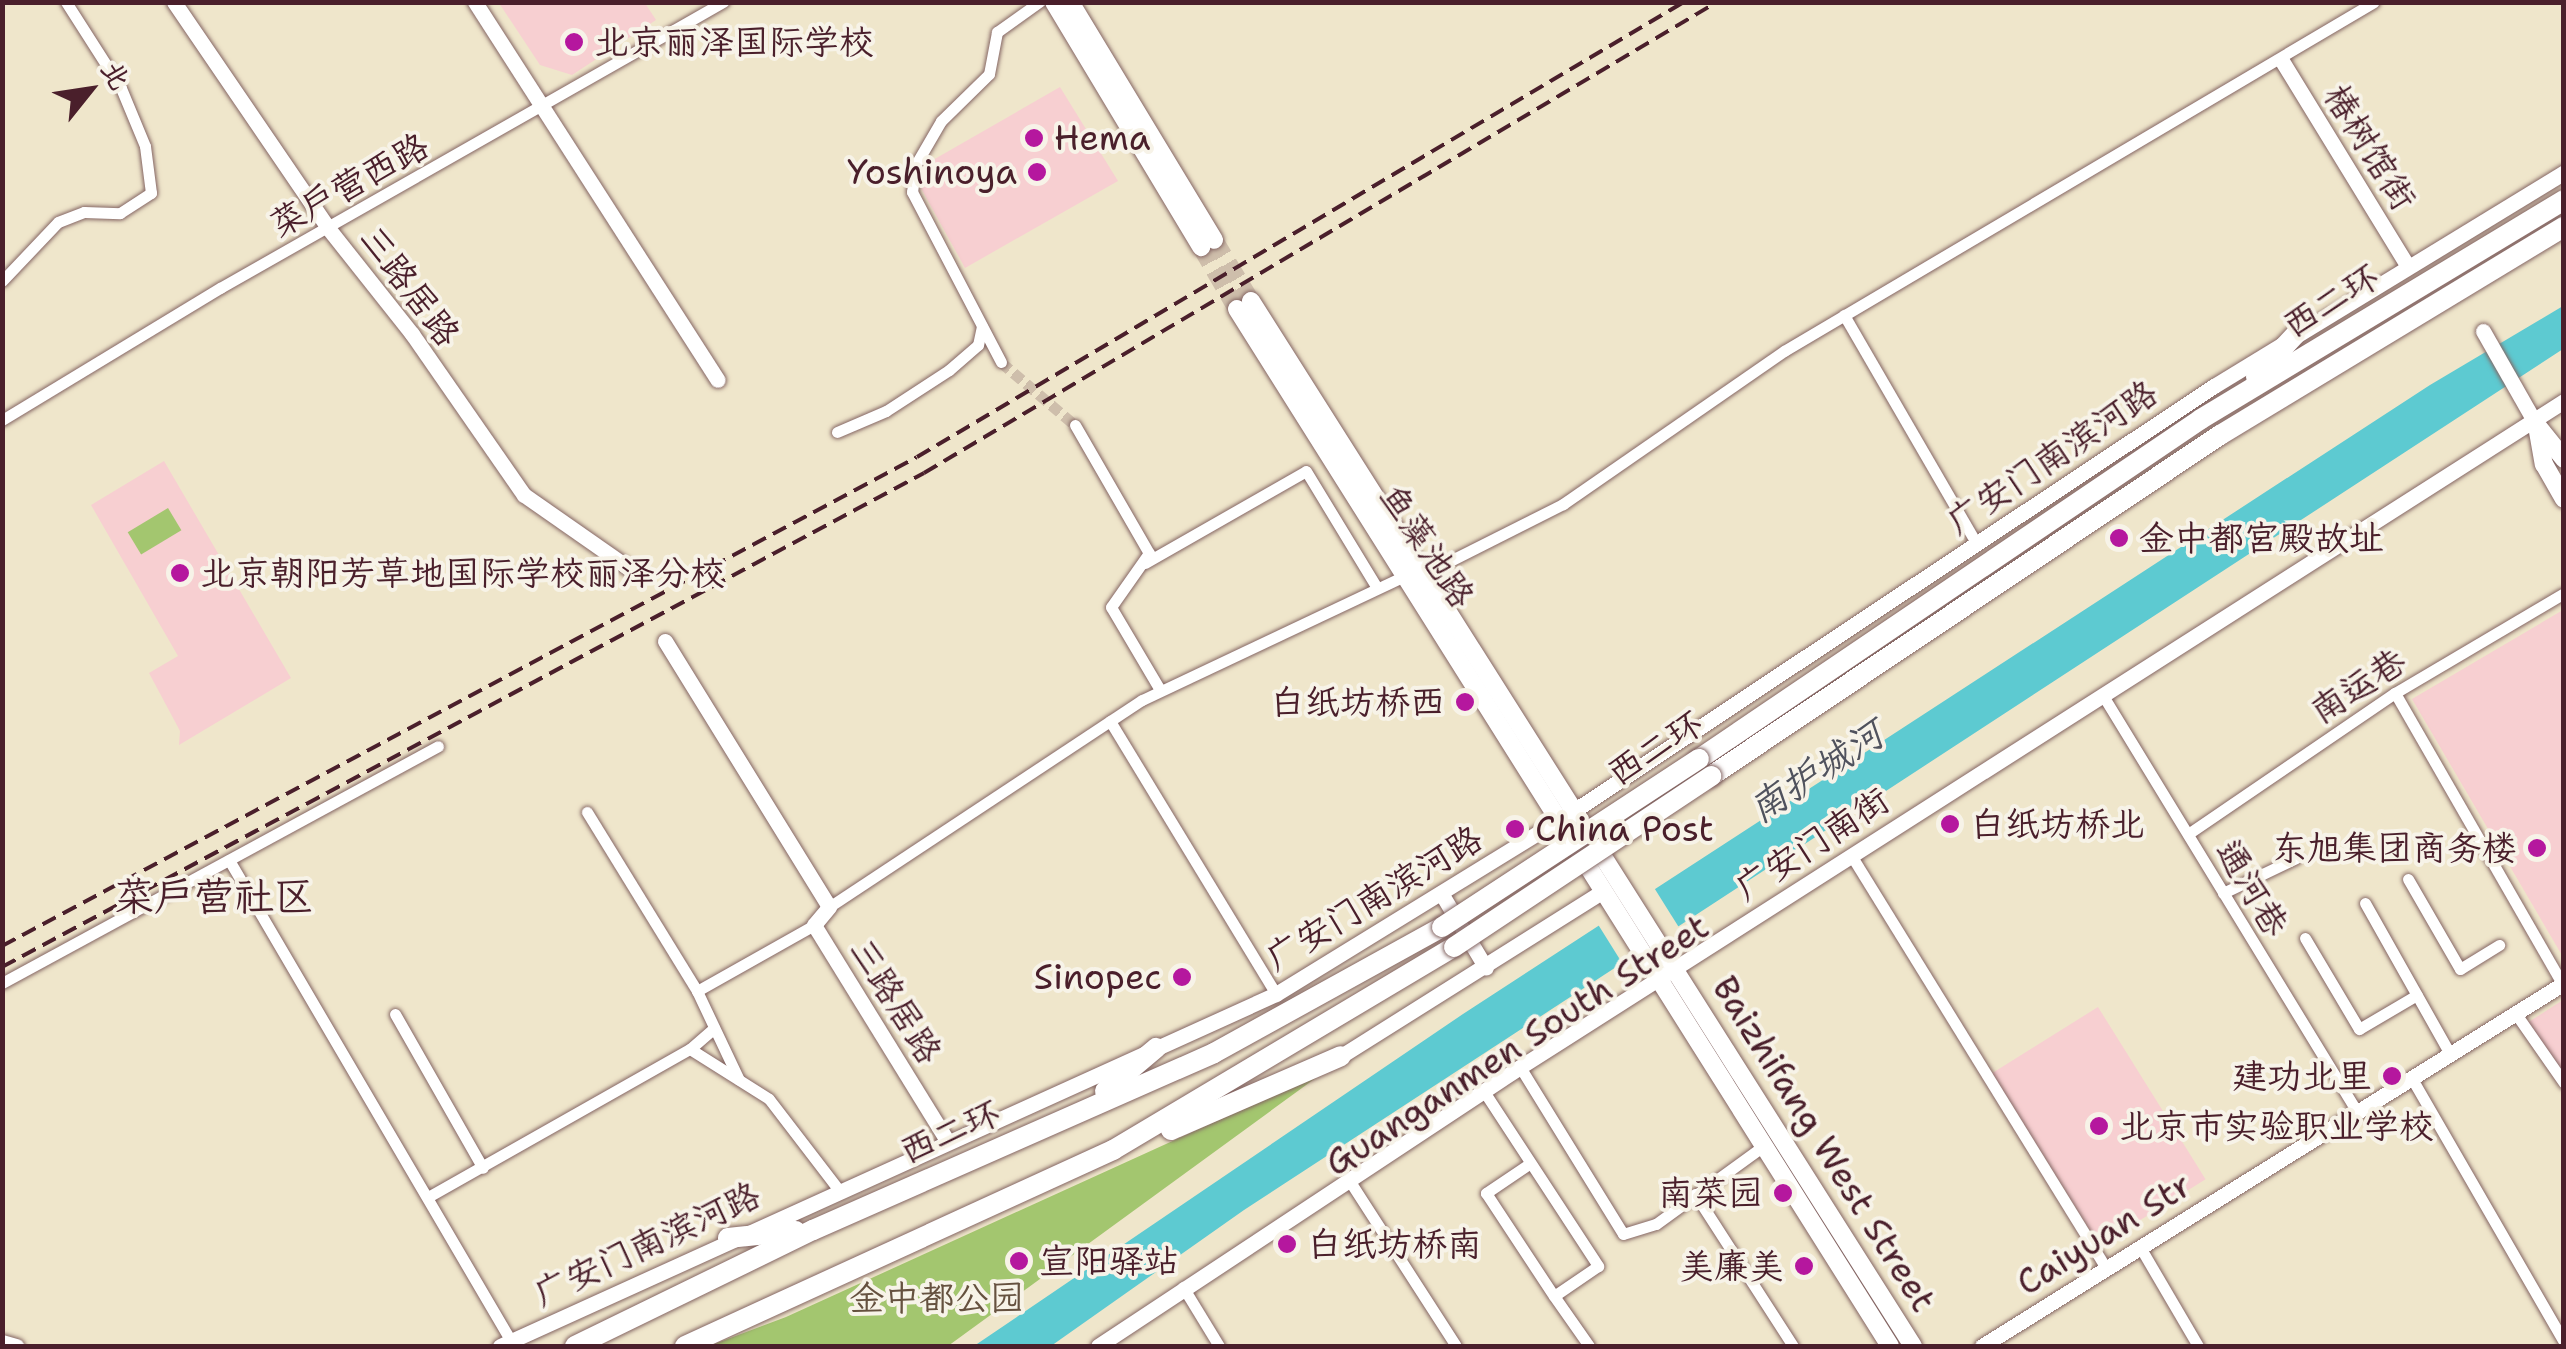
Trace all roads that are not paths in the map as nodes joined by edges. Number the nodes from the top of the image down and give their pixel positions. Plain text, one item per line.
1 (66, 2) edge
2 (174, 2) edge
3 (475, 2) edge
4 (723, 2) edge
5 (1039, 2) edge
6 (1054, 2) edge
7 (1070, 2) edge
8 (2374, 2) edge
9 (2286, 59) junction
10 (544, 110) junction
11 (2564, 172) edge
12 (2564, 200) edge
13 (2564, 227) edge
14 (328, 228) junction
15 (2411, 262) junction
16 (2, 281) edge
17 (1844, 315) junction
18 (982, 322) junction
19 (2483, 331) dead end
20 (2296, 335) junction
21 (1001, 362) tunnel mouth
22 (718, 380) dead end
23 (2238, 396) junction
24 (2564, 401) edge
25 (2564, 410) edge
26 (2, 420) edge
27 (2535, 423) junction
28 (1075, 425) tunnel mouth
29 (836, 432) dead end
30 (2564, 459) edge
31 (2564, 498) edge
32 (1977, 544) junction
33 (1145, 563) junction
34 (634, 571) dead end
35 (1428, 572) junction
36 (1404, 576) junction
37 (1377, 588) junction
38 (2564, 593) edge
39 (665, 641) dead end
40 (1160, 690) junction
41 (2394, 692) junction
42 (2104, 697) junction
43 (1110, 721) junction
44 (438, 746) dead end
45 (1705, 768) junction
46 (587, 812) dead end
47 (1567, 815) junction
48 (2188, 834) junction
49 (1854, 858) junction
50 (2296, 858) dead end
51 (230, 860) junction
52 (2408, 879) dead end
53 (1441, 892) junction
54 (2224, 893) junction
55 (1613, 897) junction
56 (2365, 903) dead end
57 (829, 907) junction
58 (814, 924) junction
59 (2305, 938) dead end
60 (2499, 945) dead end
61 (1486, 968) junction
62 (1664, 972) junction
63 (2, 983) edge
64 (2563, 984) edge
65 (697, 992) junction
66 (1276, 994) junction
67 (2418, 995) junction
68 (395, 1014) dead end
69 (2516, 1014) junction
70 (714, 1028) junction
71 (1156, 1048) junction
72 (690, 1049) junction
73 (2450, 1054) junction
74 (1341, 1056) joint
75 (1523, 1070) junction
76 (2411, 1077) junction
77 (739, 1080) junction
78 (2564, 1084) edge
79 (1487, 1096) junction
80 (1088, 1105) junction
81 (2356, 1110) junction
82 (946, 1139) junction
83 (1762, 1148) junction
84 (1112, 1150) junction
85 (1530, 1164) junction
86 (483, 1168) junction
87 (1351, 1184) junction
88 (838, 1188) junction
89 (1695, 1194) junction
90 (428, 1197) junction
91 (813, 1230) junction
92 (728, 1238) junction
93 (2140, 1248) junction
94 (2107, 1268) junction
95 (1185, 1291) junction
96 (1554, 1296) junction
97 (2, 1342) edge
98 (2564, 1342) edge
99 (506, 1344) edge
100 (16, 1346) edge
101 (574, 1346) edge
102 (685, 1346) edge
103 (1098, 1346) edge
104 (1112, 1346) edge
105 (1219, 1346) edge
106 (1456, 1346) edge
107 (1590, 1346) edge
108 (1793, 1346) edge
109 (1890, 1346) edge
110 (1913, 1346) edge
111 (1982, 1346) edge
112 (2198, 1346) edge

1 - 16 street
2 - 14 street, 三路居路
3 - 10 street
4 - 10 street, 菜户营西路
5 - 18 street
6 - 7 main road
8 - 9 street
9 - 15 street, 椿树馆街
9 - 17 street
10 - 14 street, 菜户营西路
10 - 22 street
11 - 15 street, 广安门南滨河路
12 - 23 highway, 西二环
13 - 45 highway, 西二环
14 - 26 street, 菜户营西路
14 - 34 street, 三路居路
15 - 20 street, 广安门南滨河路
17 - 32 street
17 - 35 street
18 - 21 street
18 - 29 street
19 - 27 street
20 - 23 highway
20 - 32 street, 广安门南滨河路
23 - 45 highway, 西二环
24 - 27 street
25 - 27 street, Guanganmen South Street
27 - 30 main road
27 - 31 main road
27 - 42 street, Guanganmen South Street
28 - 33 street
32 - 47 street, 广安门南滨河路
33 - 37 street
33 - 40 street
35 - 36 main road, 鱼藻池路
35 - 47 main road, 鱼藻池路
36 - 37 street
36 - 47 main road, 鱼藻池路
37 - 40 street
38 - 41 street, 南运巷
39 - 57 street, 三路居路
40 - 43 street
41 - 48 street, 南运巷
41 - 64 street
42 - 48 street, 通河巷
42 - 49 street, Guanganmen South Street
43 - 57 street
43 - 66 street
44 - 51 street
45 - 80 highway, 西二环, bridge
45 - 84 highway, 西二环, bridge
46 - 65 street
47 - 53 street, 广安门南滨河路
47 - 55 main road
48 - 54 street, 通河巷
49 - 62 street, Guanganmen South Street
49 - 94 street
50 - 54 street
51 - 63 street
51 - 90 street
52 - 60 street
53 - 61 street
53 - 66 street, 广安门南滨河路
54 - 81 street, 通河巷
55 - 61 street
55 - 62 main road
56 - 67 street
57 - 58 street, 三路居路
58 - 65 street
58 - 82 street, 三路居路
59 - 67 street
61 - 74 street
62 - 75 street
62 - 83 main road, Baizhifang West Street
62 - 110 main road, Baizhifang West Street
64 - 69 street, Caiyuan Str
65 - 70 street
66 - 71 street, 广安门南滨河路
67 - 73 street
68 - 86 street
69 - 73 street, Caiyuan Str
69 - 78 street
70 - 72 street
70 - 77 street
71 - 80 highway
71 - 82 street, 广安门南滨河路
72 - 77 street
72 - 86 street
73 - 76 street, Caiyuan Str
74 - 84 highway
75 - 79 street
75 - 89 street
76 - 81 street, Caiyuan Str
76 - 98 street
77 - 88 street
79 - 85 street
79 - 87 street
80 - 91 highway, 西二环
81 - 93 street, Caiyuan Str
82 - 88 street, 广安门南滨河路
83 - 89 street
83 - 109 main road, Baizhifang West Street
84 - 102 highway, 西二环
85 - 96 street
85 - 96 street
86 - 90 street
87 - 95 street
87 - 106 street
88 - 92 street, 广安门南滨河路
89 - 108 street
90 - 99 street
91 - 92 highway
91 - 101 highway, 西二环
92 - 99 street, 广安门南滨河路
93 - 94 street, Caiyuan Str
93 - 112 street
94 - 111 street, Caiyuan Str
95 - 103 street
95 - 104 street
95 - 105 street
96 - 107 street
97 - 100 street

